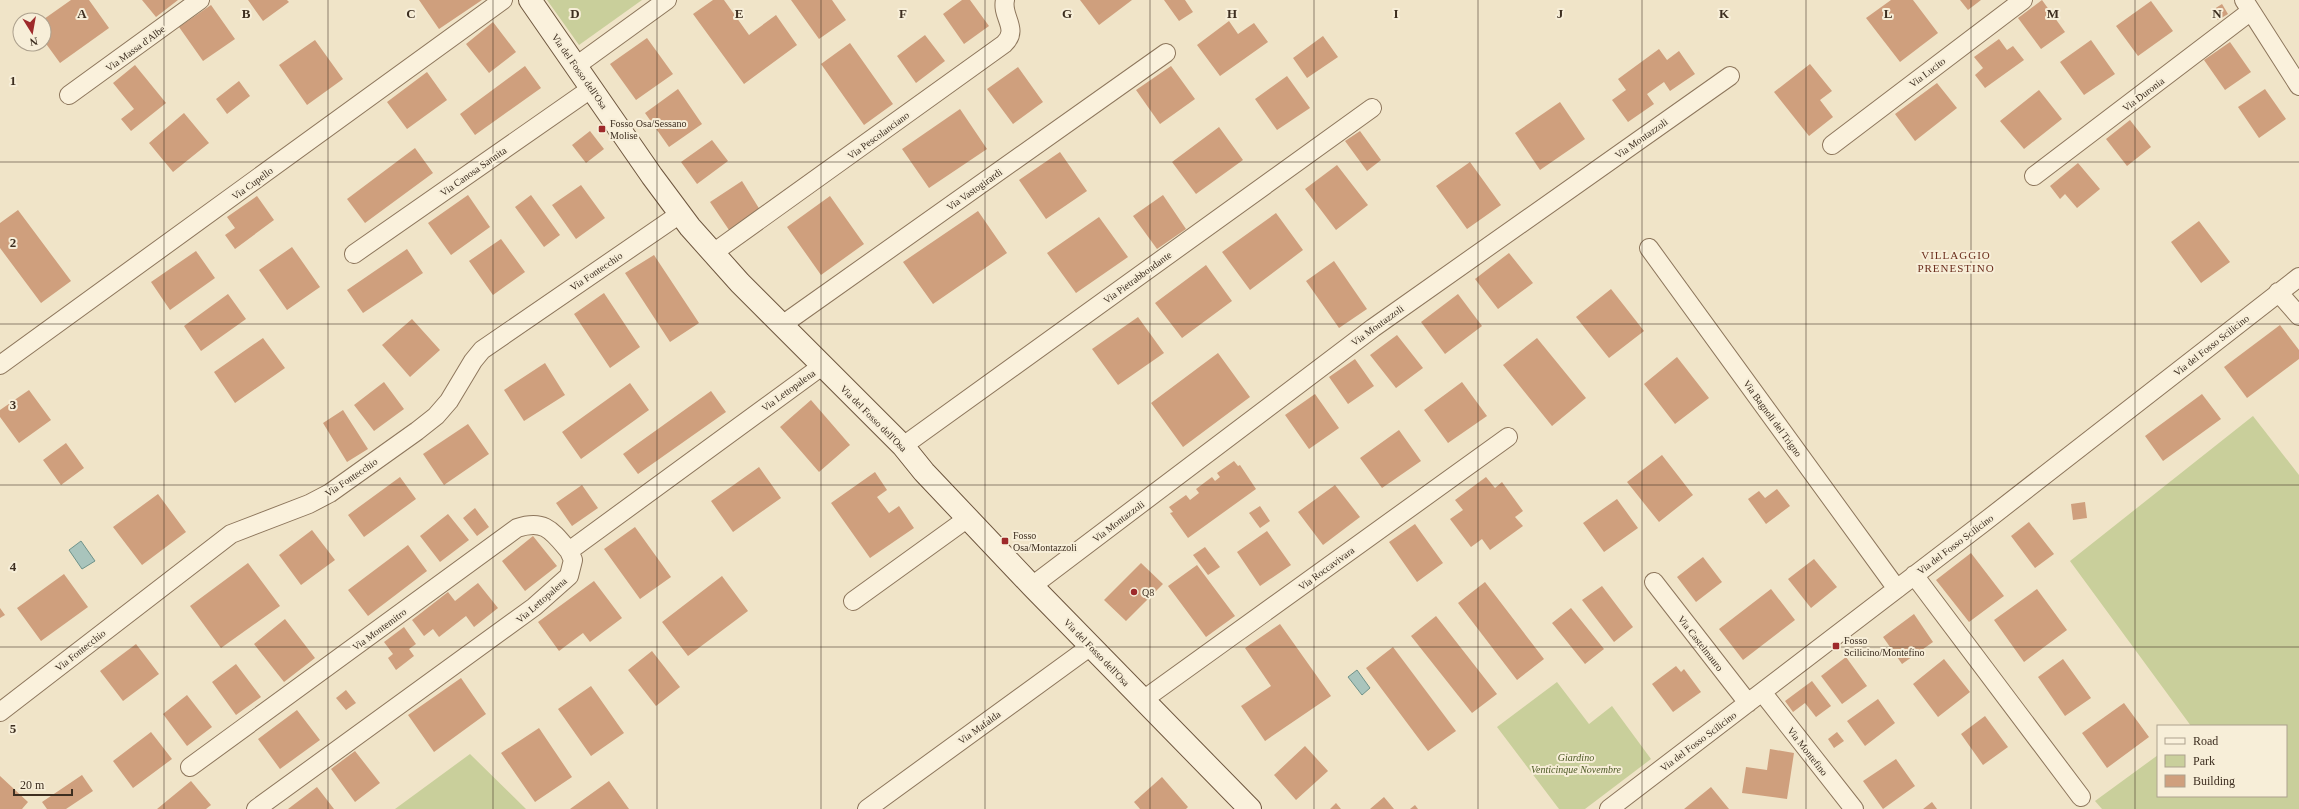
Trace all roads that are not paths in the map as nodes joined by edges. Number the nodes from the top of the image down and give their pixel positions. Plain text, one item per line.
1 (200, 0) edge
2 (503, 0) edge
3 (530, 0) edge
4 (667, 0) edge
5 (1005, 0) edge
6 (2023, 0) edge
7 (2248, 6) edge
8 (1166, 54) dead end
9 (576, 66) junction
10 (1730, 76) dead end
11 (2299, 86) edge
12 (592, 88) junction
13 (69, 95) dead end
14 (1372, 108) dead end
15 (1832, 145) dead end
16 (2034, 176) dead end
17 (680, 214) junction
18 (1649, 248) dead end
19 (713, 253) junction
20 (354, 254) dead end
21 (2299, 277) edge
22 (2278, 292) junction
23 (2299, 316) edge
24 (782, 325) junction
25 (0, 365) edge
26 (822, 366) junction
27 (1508, 437) dead end
28 (903, 446) junction
29 (968, 518) junction
30 (569, 551) junction
31 (1914, 575) junction
32 (1654, 582) dead end
33 (1032, 586) junction
34 (1897, 589) junction
35 (853, 601) dead end
36 (1091, 646) junction
37 (1762, 692) junction
38 (1143, 700) junction
39 (1748, 703) junction
40 (0, 712) edge
41 (190, 767) dead end
42 (2081, 797) dead end
43 (256, 809) edge
44 (867, 809) edge
45 (1250, 809) edge
46 (1610, 809) edge
47 (1854, 809) edge

1 - 13 street, Via Massa d'Albe
2 - 25 street, Via Cupello
3 - 9 street, Via del Fosso dell'Osa
4 - 9 street
5 - 19 street, Via Pescolanciano
6 - 15 street, Via Lucito
7 - 11 street
7 - 16 street, Via Duronia
8 - 24 street, Via Vastogirardi
9 - 12 street, Via del Fosso dell'Osa
10 - 33 street, Via Montazzoli
12 - 17 street, Via del Fosso dell'Osa
12 - 20 street, Via Canosa Sannita
14 - 28 street, Via Pietrabbondante
17 - 19 street, Via del Fosso dell'Osa
17 - 40 street, Via Fontecchio
18 - 34 street, Via Bagnoli del Trigno
19 - 24 street, Via del Fosso dell'Osa
21 - 22 street, Via del Fosso Scilicino
22 - 23 street
22 - 31 street, Via del Fosso Scilicino
24 - 26 street, Via del Fosso dell'Osa
26 - 28 street, Via del Fosso dell'Osa
26 - 30 street, Via Lettopalena
27 - 38 street, Via Roccavivara
28 - 29 street, Via del Fosso dell'Osa
29 - 33 street, Via del Fosso dell'Osa
29 - 35 street
30 - 41 street, Via Montemitro
30 - 43 street, Via Lettopalena
31 - 34 street, Via del Fosso Scilicino
31 - 42 street
32 - 39 street, Via Castelmauro
33 - 36 street, Via del Fosso dell'Osa
34 - 37 street, Via del Fosso Scilicino
36 - 38 street, Via del Fosso dell'Osa
36 - 44 street, Via Mafalda
37 - 39 street, Via del Fosso Scilicino
37 - 47 street, Via Montefino
38 - 45 street, Via del Fosso dell'Osa
39 - 46 street, Via del Fosso Scilicino

